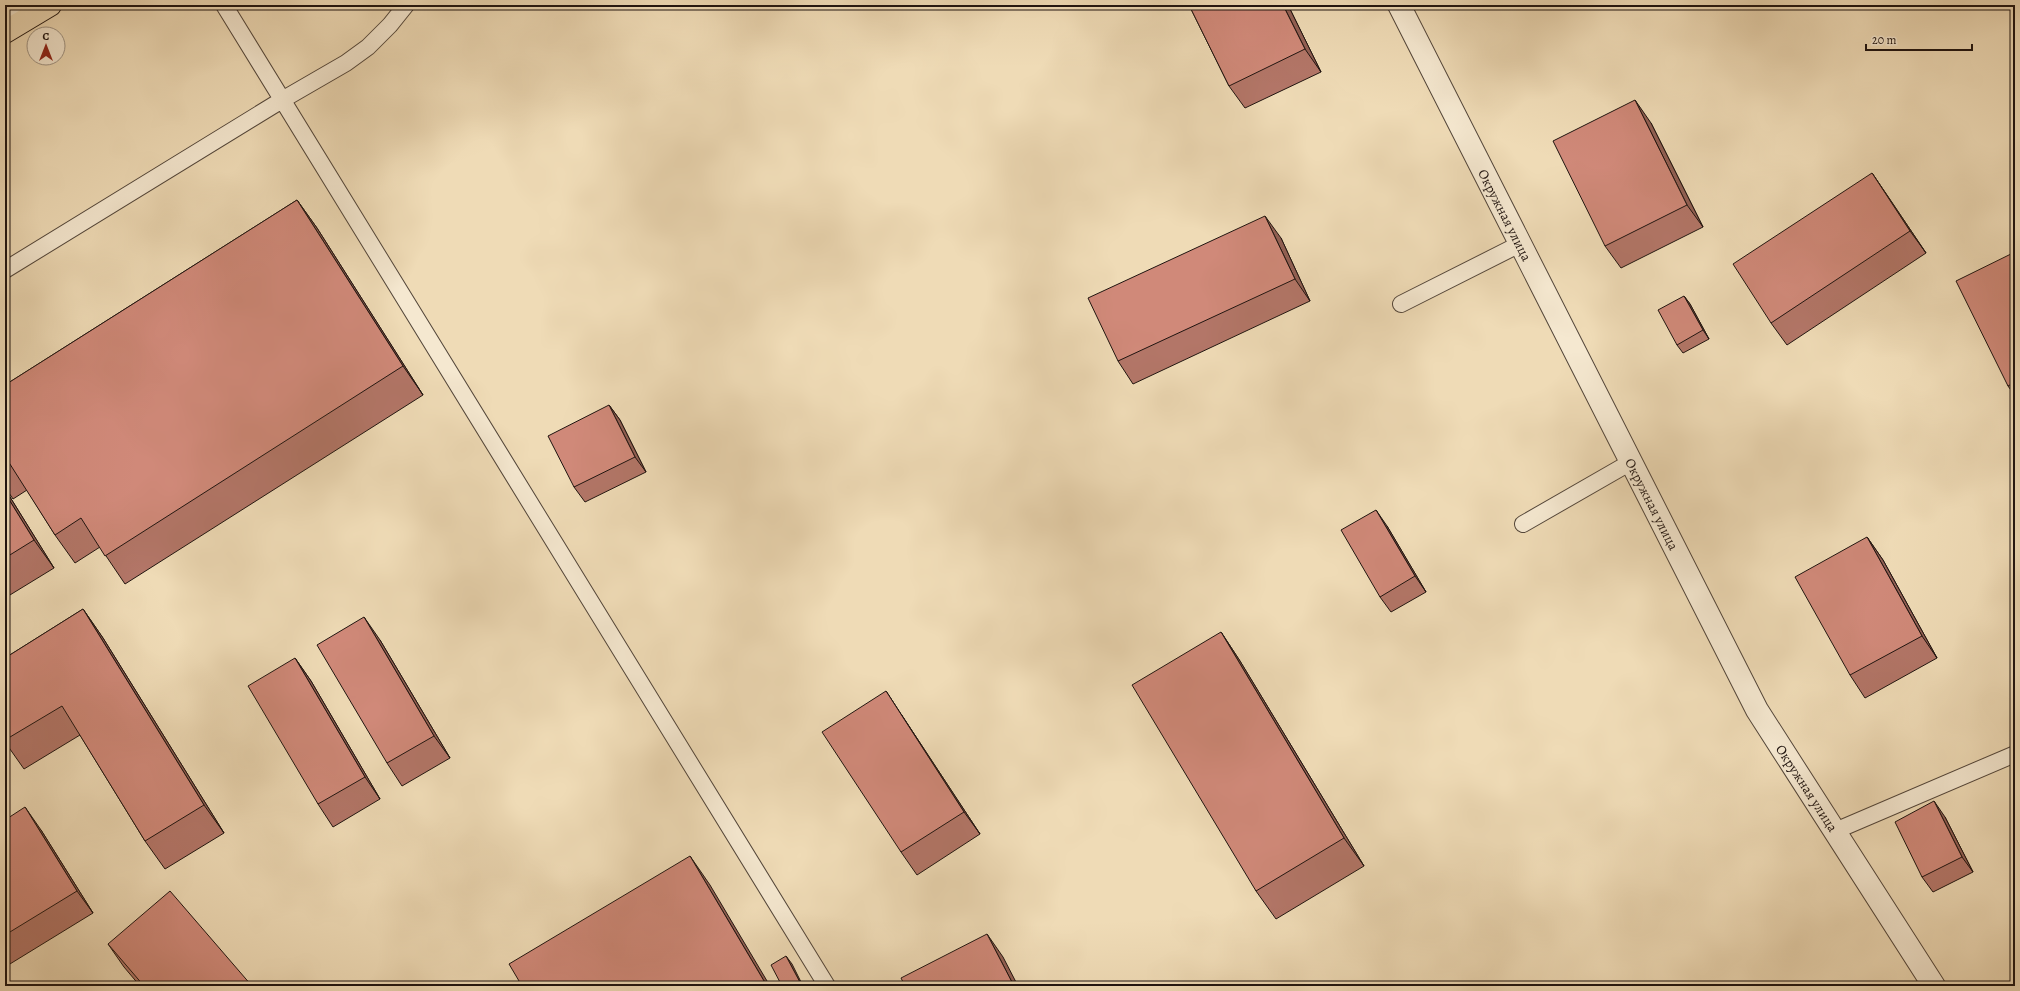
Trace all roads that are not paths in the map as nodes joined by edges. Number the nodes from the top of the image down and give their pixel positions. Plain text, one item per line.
1 (8, 5) edge
2 (50, 5) edge
3 (224, 5) edge
4 (406, 5) edge
5 (1399, 5) edge
6 (12, 28) edge
7 (282, 100) junction
8 (1520, 244) junction
9 (5, 270) edge
10 (1401, 304) dead end
11 (1631, 462) junction
12 (1523, 524) dead end
13 (2015, 754) edge
14 (1835, 831) junction
15 (827, 986) edge
16 (1934, 986) edge

1 - 6 lane
2 - 6 highway
3 - 7 lane
4 - 7 lane
5 - 8 street, Окружная улица
7 - 9 lane
7 - 15 lane
8 - 10 lane
8 - 11 street, Окружная улица
11 - 12 lane
11 - 14 street, Окружная улица
13 - 14 lane
14 - 16 street, Окружная улица

